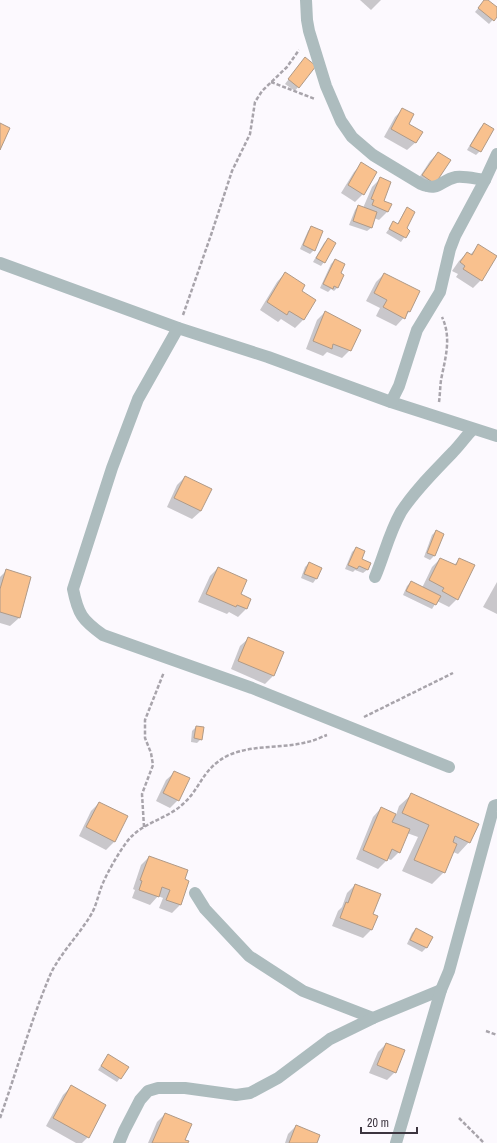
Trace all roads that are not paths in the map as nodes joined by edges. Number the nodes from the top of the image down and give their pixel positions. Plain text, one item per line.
1 (306, 0) edge
2 (497, 154) edge
3 (485, 180) junction
4 (0, 263) edge
5 (178, 328) junction
6 (391, 402) junction
7 (473, 429) junction
8 (497, 436) edge
9 (375, 577) dead end
10 (449, 767) dead end
11 (497, 804) edge
12 (195, 893) dead end
13 (441, 990) junction
14 (373, 1018) junction
15 (119, 1143) edge
16 (396, 1143) edge

1 - 3 street
2 - 3 street
3 - 6 street
4 - 5 street
5 - 6 street
5 - 10 street
6 - 7 street
7 - 8 street
7 - 9 street
11 - 13 street
12 - 14 street
13 - 14 street
13 - 16 street
14 - 15 street

